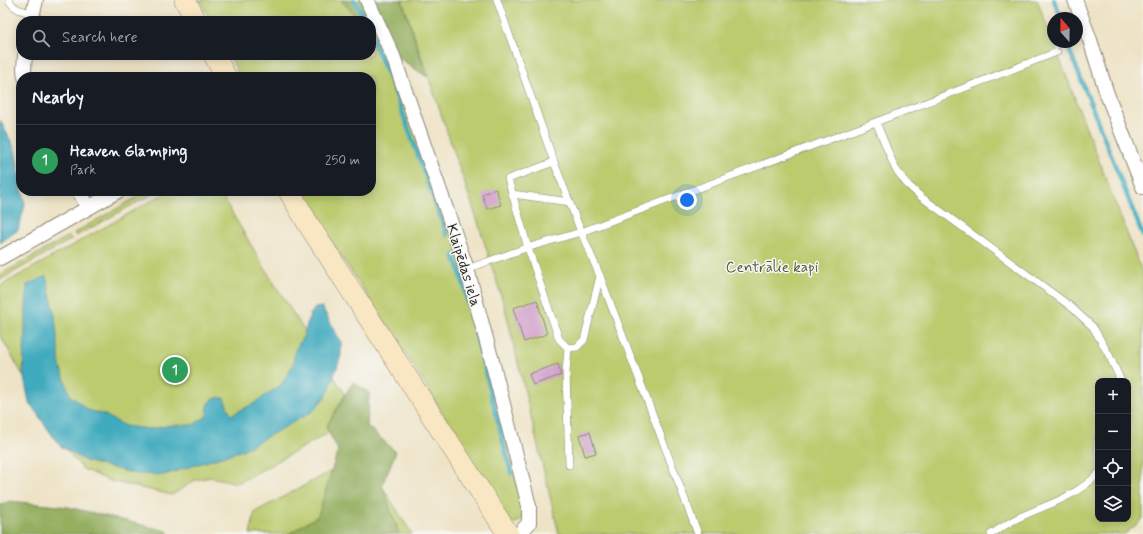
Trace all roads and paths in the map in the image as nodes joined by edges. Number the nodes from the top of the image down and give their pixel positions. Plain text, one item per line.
1 (9, 0) edge
2 (185, 0) edge
3 (368, 0) edge
4 (497, 0) edge
5 (1077, 1) edge
6 (34, 11) edge
7 (193, 16) edge
8 (375, 16) edge
9 (376, 18) edge
10 (1057, 52) dead end
11 (25, 60) edge
12 (217, 60) edge
13 (24, 72) edge
14 (223, 72) edge
15 (876, 122) junction
16 (554, 162) junction
17 (1143, 187) edge
18 (512, 194) junction
19 (82, 196) edge
20 (109, 196) edge
21 (292, 196) edge
22 (570, 202) junction
23 (88, 207) junction
24 (581, 232) junction
25 (528, 248) junction
26 (0, 258) edge
27 (467, 269) junction
28 (600, 276) junction
29 (568, 348) junction
30 (1120, 378) edge
31 (569, 465) dead end
32 (1095, 477) edge
33 (508, 534) edge
34 (517, 534) edge
35 (698, 534) edge
36 (991, 534) edge

1 - 6 lane
2 - 7 main road
3 - 8 street, Klaipēdas iela
4 - 16 lane
5 - 17 street
9 - 27 street, Klaipēdas iela
10 - 15 lane
11 - 13 street
12 - 14 main road
15 - 24 lane
15 - 30 lane
16 - 18 lane
16 - 22 lane
18 - 22 lane
18 - 25 lane
19 - 23 street
20 - 23 street
21 - 33 main road
22 - 24 lane
23 - 26 street
24 - 25 lane
24 - 28 lane
25 - 27 lane
25 - 29 lane
27 - 34 street, Klaipēdas iela
28 - 29 lane
28 - 35 lane
29 - 31 lane
32 - 36 lane

